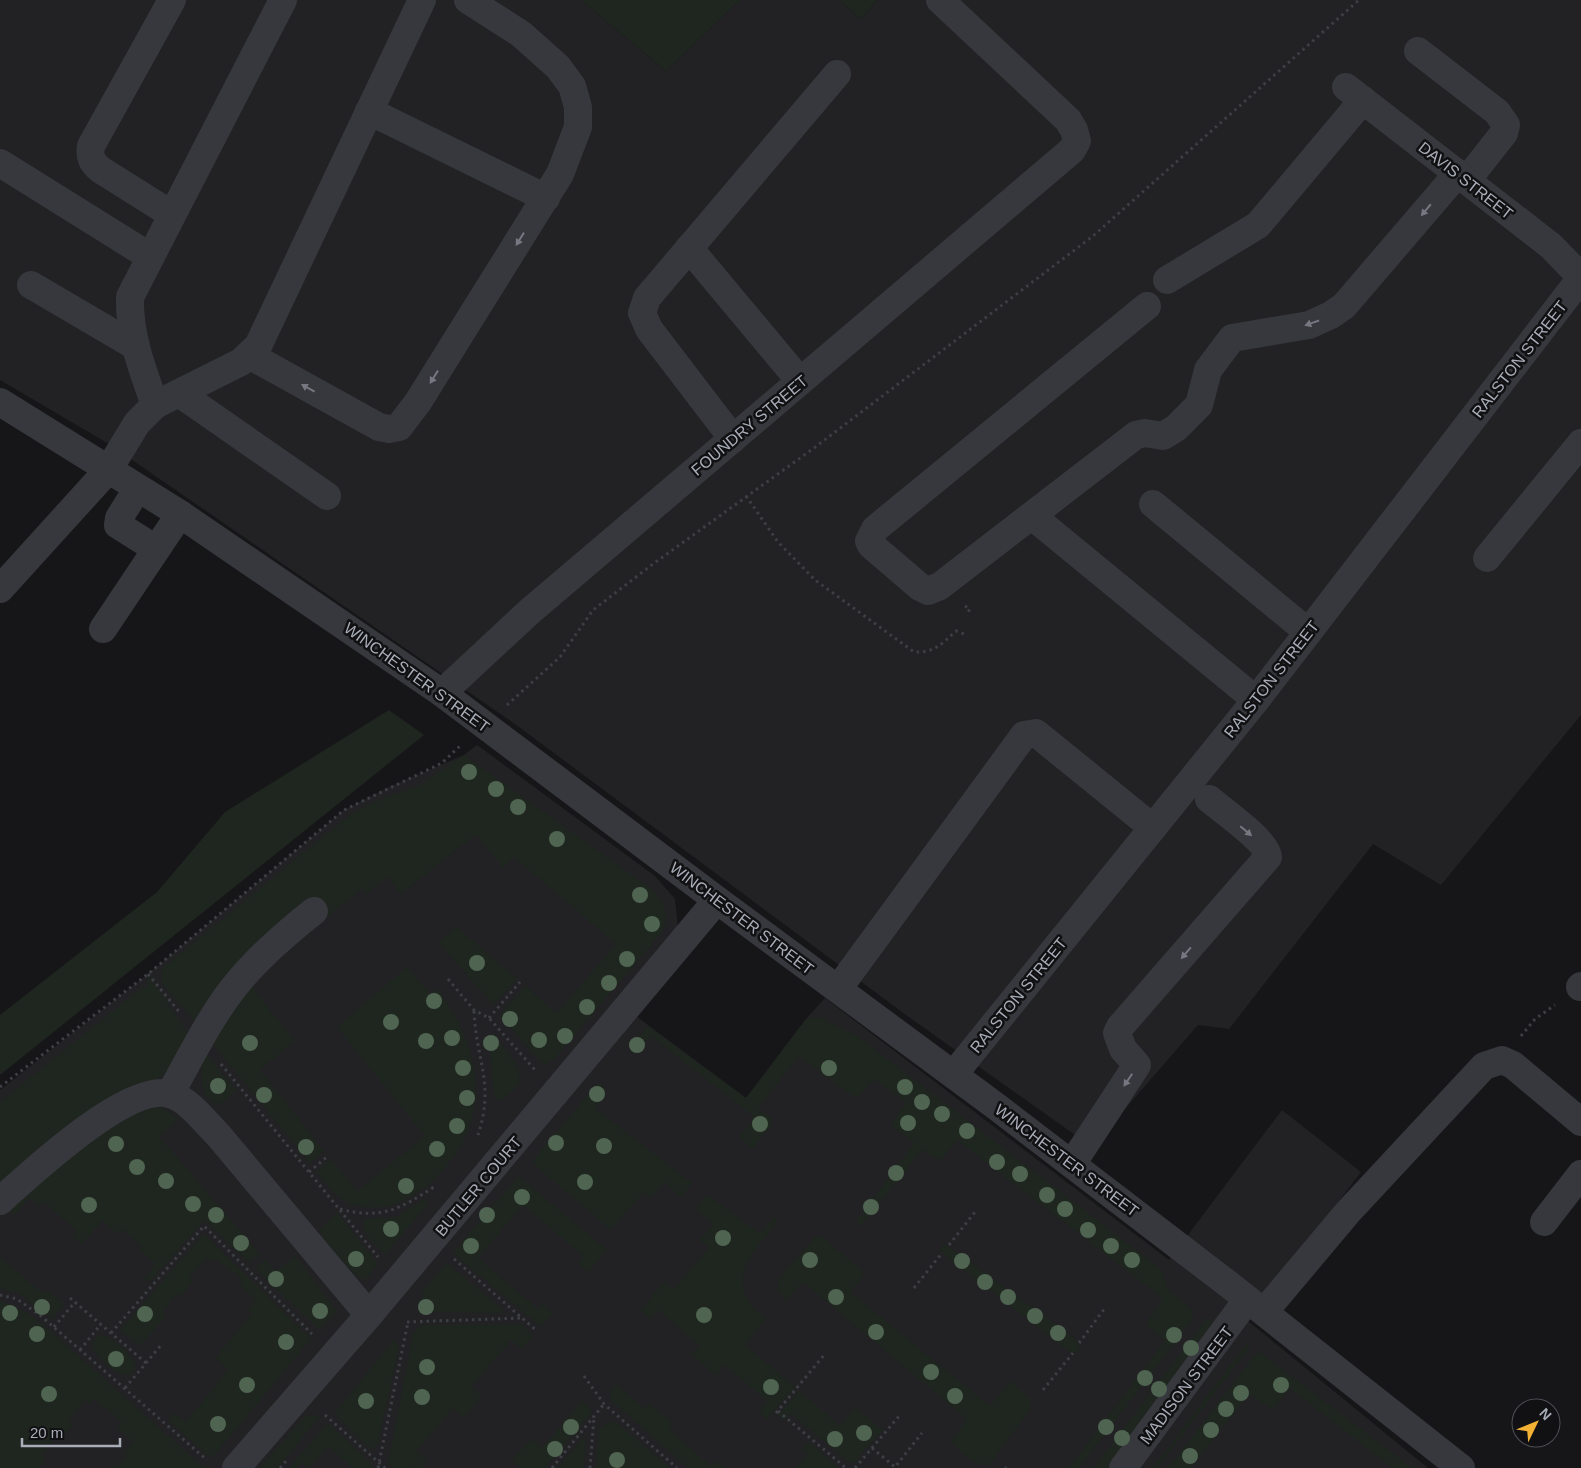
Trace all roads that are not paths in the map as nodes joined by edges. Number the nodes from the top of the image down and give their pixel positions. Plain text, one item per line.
1 (172, 0) edge
2 (283, 0) edge
3 (422, 0) edge
4 (468, 0) edge
5 (940, 0) edge
6 (1418, 51) dead end
7 (838, 74) dead end
8 (369, 111) junction
9 (0, 163) edge
10 (1462, 177) junction
11 (546, 198) junction
12 (171, 214) junction
13 (690, 248) junction
14 (149, 256) junction
15 (1581, 277) edge
16 (1167, 280) dead end
17 (31, 285) dead end
18 (1147, 306) dead end
19 (135, 346) junction
20 (249, 355) junction
21 (800, 381) junction
22 (179, 393) junction
23 (0, 402) edge
24 (155, 405) junction
25 (732, 438) junction
26 (1581, 443) edge
27 (108, 469) junction
28 (138, 488) junction
29 (327, 496) dead end
30 (1153, 504) dead end
31 (180, 514) junction
32 (1032, 516) junction
33 (156, 549) junction
34 (1487, 558) dead end
35 (0, 589) edge
36 (103, 629) dead end
37 (1308, 632) junction
38 (442, 693) junction
39 (1256, 700) junction
40 (1209, 799) dead end
41 (1153, 828) junction
42 (717, 900) junction
43 (314, 911) dead end
44 (838, 989) junction
45 (954, 1074) junction
46 (170, 1094) junction
47 (1581, 1122) edge
48 (1072, 1164) junction
49 (1581, 1174) edge
50 (0, 1201) edge
51 (1544, 1222) dead end
52 (1256, 1306) junction
53 (369, 1315) junction
54 (225, 1467) edge
55 (1123, 1468) edge
56 (1461, 1468) edge

1 - 12 street
2 - 12 street
3 - 8 street
4 - 11 street
5 - 21 street, FOUNDRY STREET
6 - 10 street
7 - 13 street
8 - 11 street
8 - 20 street
9 - 14 street
10 - 15 street, DAVIS STREET
10 - 16 street, DAVIS STREET
10 -> 32 street
11 -> 20 street
12 - 14 street
13 - 21 street
13 - 25 street
14 - 19 street
15 - 37 street, RALSTON STREET
17 - 19 street
18 - 32 street
19 - 24 street
20 - 22 street
21 - 25 street, FOUNDRY STREET
22 - 24 street
22 - 29 street
23 - 27 street, WINCHESTER STREET
24 - 27 street
25 - 38 street, FOUNDRY STREET
26 - 34 street
27 - 28 street, WINCHESTER STREET
27 - 35 street
28 - 31 street, WINCHESTER STREET
28 - 33 street
30 - 37 street
31 - 33 street
31 - 38 street, WINCHESTER STREET
32 - 39 street
33 - 36 street
37 - 39 street, RALSTON STREET
38 - 42 street, WINCHESTER STREET
39 - 41 street, RALSTON STREET
40 -> 48 street
41 - 44 street
41 - 45 street, RALSTON STREET
42 - 44 street, WINCHESTER STREET
42 - 53 street, BUTLER COURT
43 - 46 street
44 - 45 street, WINCHESTER STREET
45 - 48 street, WINCHESTER STREET
46 - 50 street
46 - 53 street
47 - 52 street, MADISON STREET
48 - 52 street, WINCHESTER STREET
49 - 51 street
52 - 55 street, MADISON STREET
52 - 56 street, WINCHESTER STREET
53 - 54 street, BUTLER COURT

